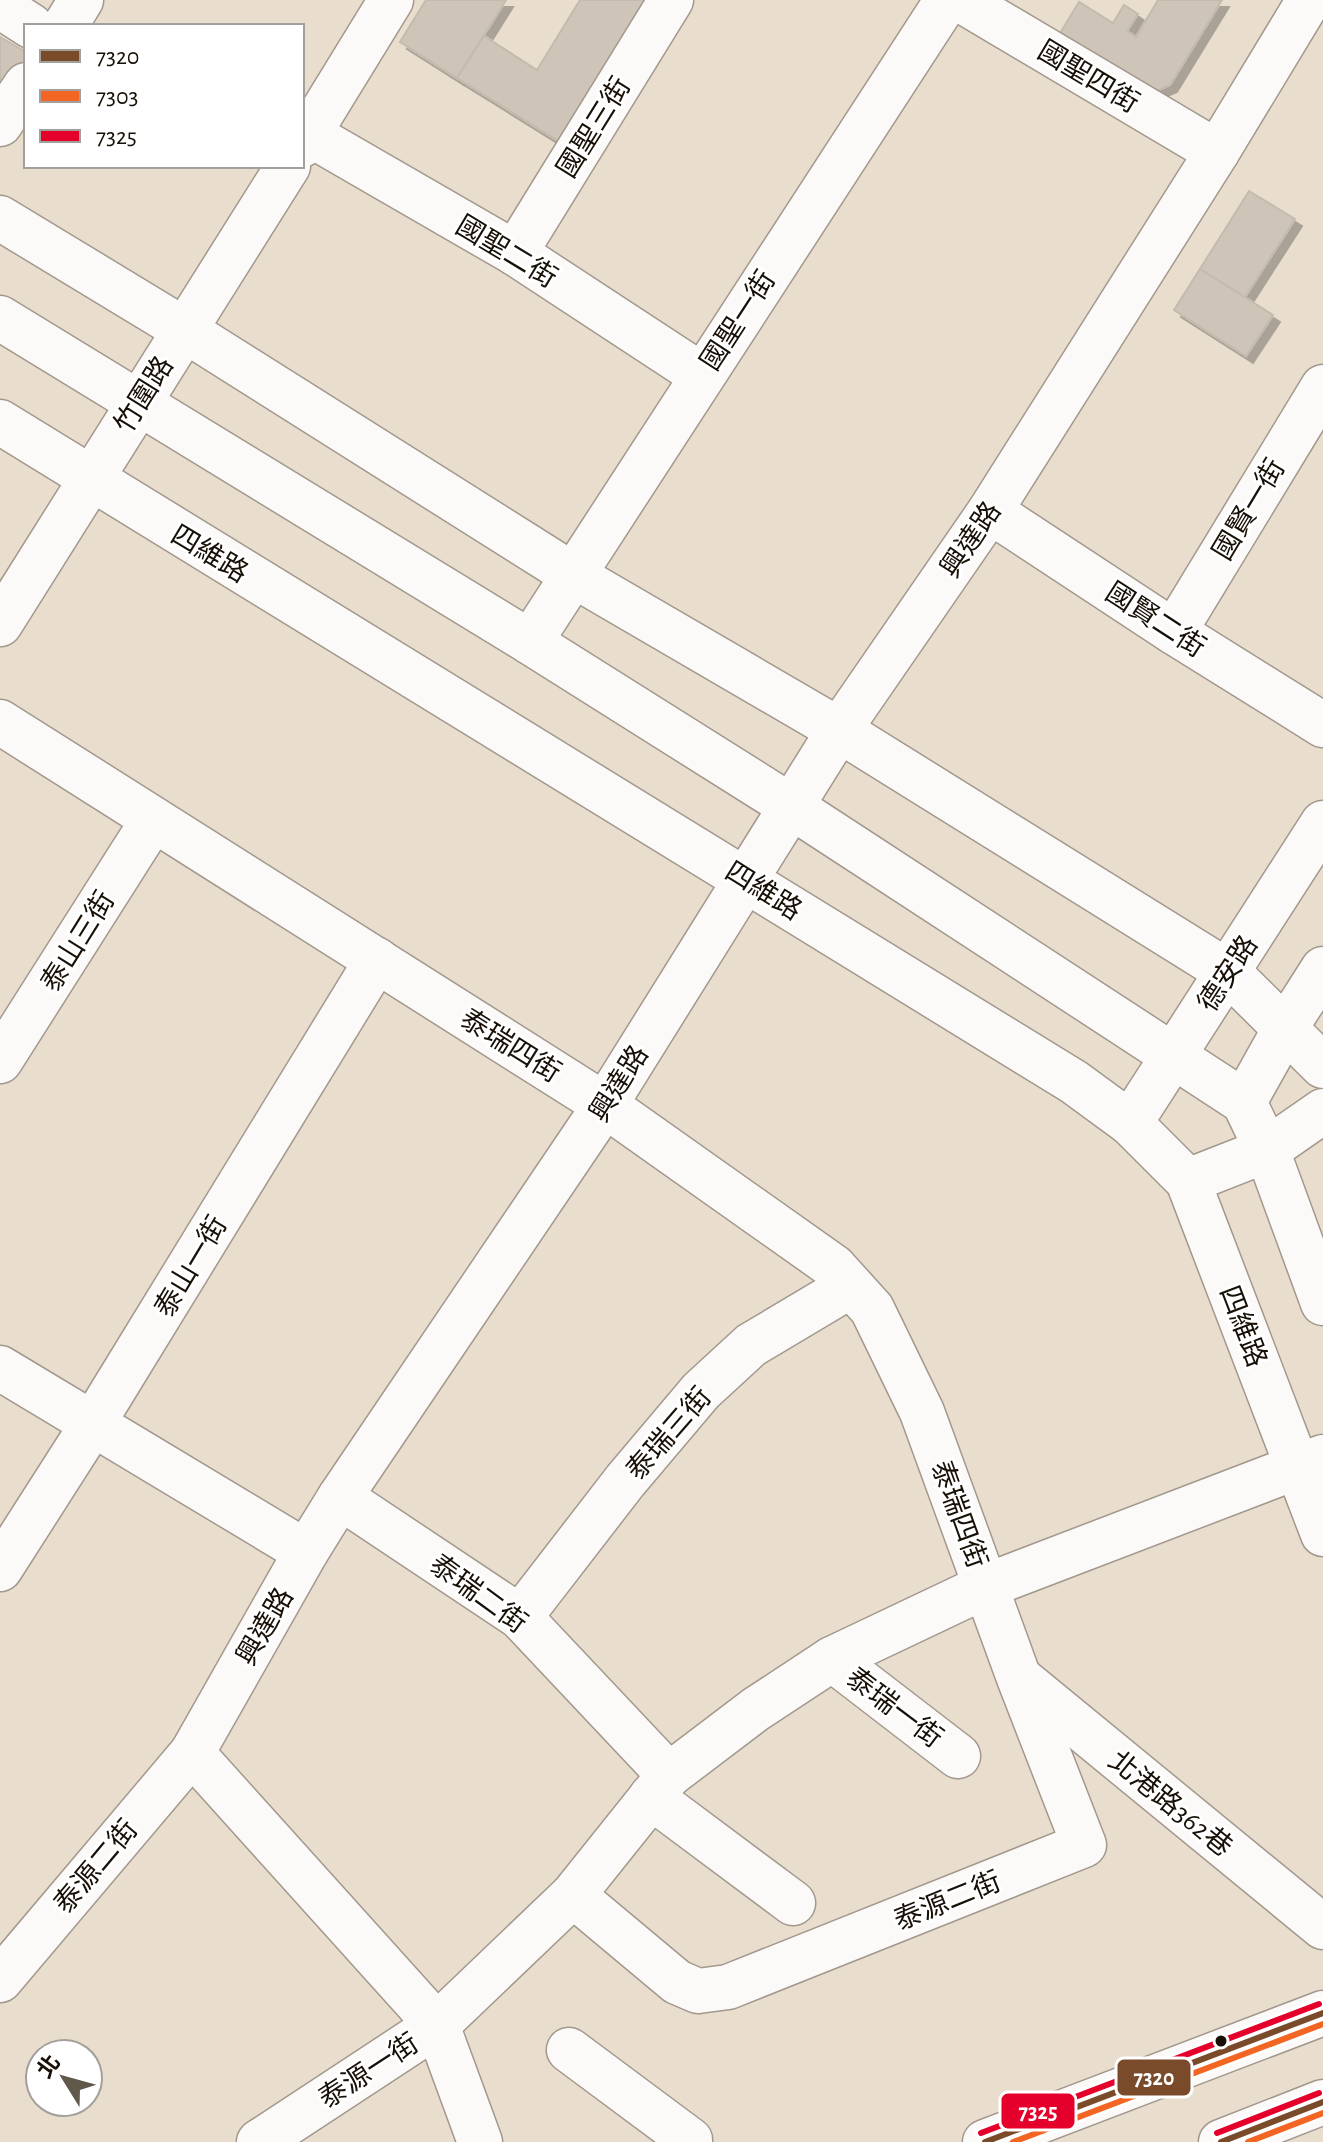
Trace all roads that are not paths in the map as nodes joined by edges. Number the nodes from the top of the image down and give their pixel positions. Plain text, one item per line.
1 (81, 0) edge
2 (391, 0) edge
3 (671, 0) edge
4 (947, 0) edge
5 (961, 0) edge
6 (1309, 0) edge
7 (0, 6) edge
8 (28, 24) edge
9 (66, 24) edge
10 (24, 88) edge
11 (0, 124) edge
12 (304, 141) edge
13 (304, 150) edge
14 (1217, 152) junction
15 (287, 168) edge
16 (0, 218) edge
17 (515, 253) junction
18 (0, 318) edge
19 (183, 329) junction
20 (701, 375) junction
21 (1323, 387) edge
22 (136, 403) junction
23 (0, 422) edge
24 (91, 480) junction
25 (990, 511) junction
26 (573, 575) junction
27 (0, 624) edge
28 (1174, 632) junction
29 (530, 642) junction
30 (0, 722) edge
31 (1323, 725) edge
32 (839, 730) junction
33 (792, 807) junction
34 (153, 820) junction
35 (1323, 823) edge
36 (745, 878) junction
37 (377, 960) junction
38 (1323, 969) edge
39 (1228, 972) junction
40 (1286, 1027) junction
41 (1174, 1056) junction
42 (0, 1061) edge
43 (1323, 1066) edge
44 (1244, 1102) junction
45 (605, 1105) junction
46 (1323, 1111) edge
47 (1130, 1123) junction
48 (1267, 1150) junction
49 (1188, 1181) junction
50 (850, 1286) junction
51 (1323, 1303) edge
52 (0, 1368) edge
53 (92, 1425) junction
54 (1311, 1461) edge
55 (340, 1497) junction
56 (1323, 1534) edge
57 (306, 1552) junction
58 (0, 1569) edge
59 (986, 1586) junction
60 (520, 1617) junction
61 (832, 1659) junction
62 (1019, 1678) junction
63 (192, 1753) junction
64 (958, 1756) dead end
65 (660, 1786) junction
66 (573, 1895) junction
67 (793, 1903) dead end
68 (1323, 1927) edge
69 (8, 1955) edge
70 (1323, 2013) edge
71 (437, 2025) junction
72 (569, 2050) dead end
73 (1323, 2102) edge
74 (259, 2142) edge
75 (480, 2142) edge
76 (690, 2142) edge
77 (985, 2142) edge
78 (1221, 2142) edge

1 - 9 street
2 - 12 street, 竹圍路
3 - 17 street, 國聖三街
4 - 20 street, 國聖一街
5 - 14 street, 國聖四街
6 - 14 street, 興達路
7 - 8 street
10 - 11 street
13 - 17 street, 國聖二街
14 - 25 street, 興達路
15 - 19 street, 竹圍路
16 - 19 street
17 - 20 street, 國聖二街
18 - 22 street
19 - 22 street, 竹圍路
19 - 26 street
20 - 26 street, 國聖一街
21 - 28 street, 國賢一街
22 - 24 street, 竹圍路
22 - 29 street
23 - 24 street, 四維路
24 - 27 street, 竹圍路
24 - 36 street, 四維路
25 - 28 street, 國賢二街
25 - 32 street, 興達路
26 - 29 street, 國聖一街
26 - 32 street
28 - 31 street, 國賢二街
29 - 33 street
30 - 34 street, 泰瑞四街
32 - 33 street, 興達路
32 - 39 street
33 - 36 street, 興達路
33 - 41 street
34 - 37 street, 泰瑞四街
34 - 42 street, 泰山三街
35 - 39 street, 德安路
36 - 45 street, 興達路
36 - 47 street, 四維路
37 - 45 street, 泰瑞四街
37 - 53 street, 泰山一街
38 - 40 street
39 - 40 street
39 - 41 street, 德安路
40 - 43 street
40 - 44 street
41 - 44 street
41 - 47 street, 德安路
44 - 48 street
45 - 50 street, 泰瑞四街
45 - 55 street, 興達路
46 - 48 street
47 - 49 street, 四維路
48 - 49 street
48 - 51 street
49 - 54 street, 四維路
50 - 59 street, 泰瑞四街
50 - 60 street, 泰瑞三街
52 - 53 street
53 - 57 street
53 - 58 street, 泰山一街
54 - 56 street, 四維路
54 - 59 street, 泰源一街
55 - 57 street, 興達路
55 - 60 street, 泰瑞二街
57 - 63 street, 興達路
59 - 61 street, 泰源一街
59 - 62 street, 泰源二街
60 - 65 street, 泰瑞二街
61 - 64 street, 泰瑞一街
61 - 65 street, 泰源一街
62 - 66 street, 泰源二街
62 - 68 street, 北港路362巷
63 - 69 street, 泰源二街
63 - 71 street
65 - 66 street, 泰源一街
65 - 67 street, 泰瑞二街
66 - 71 street, 泰源一街
70 - 77 street
71 - 74 street, 泰源一街
71 - 75 street
72 - 76 street
73 - 78 street

